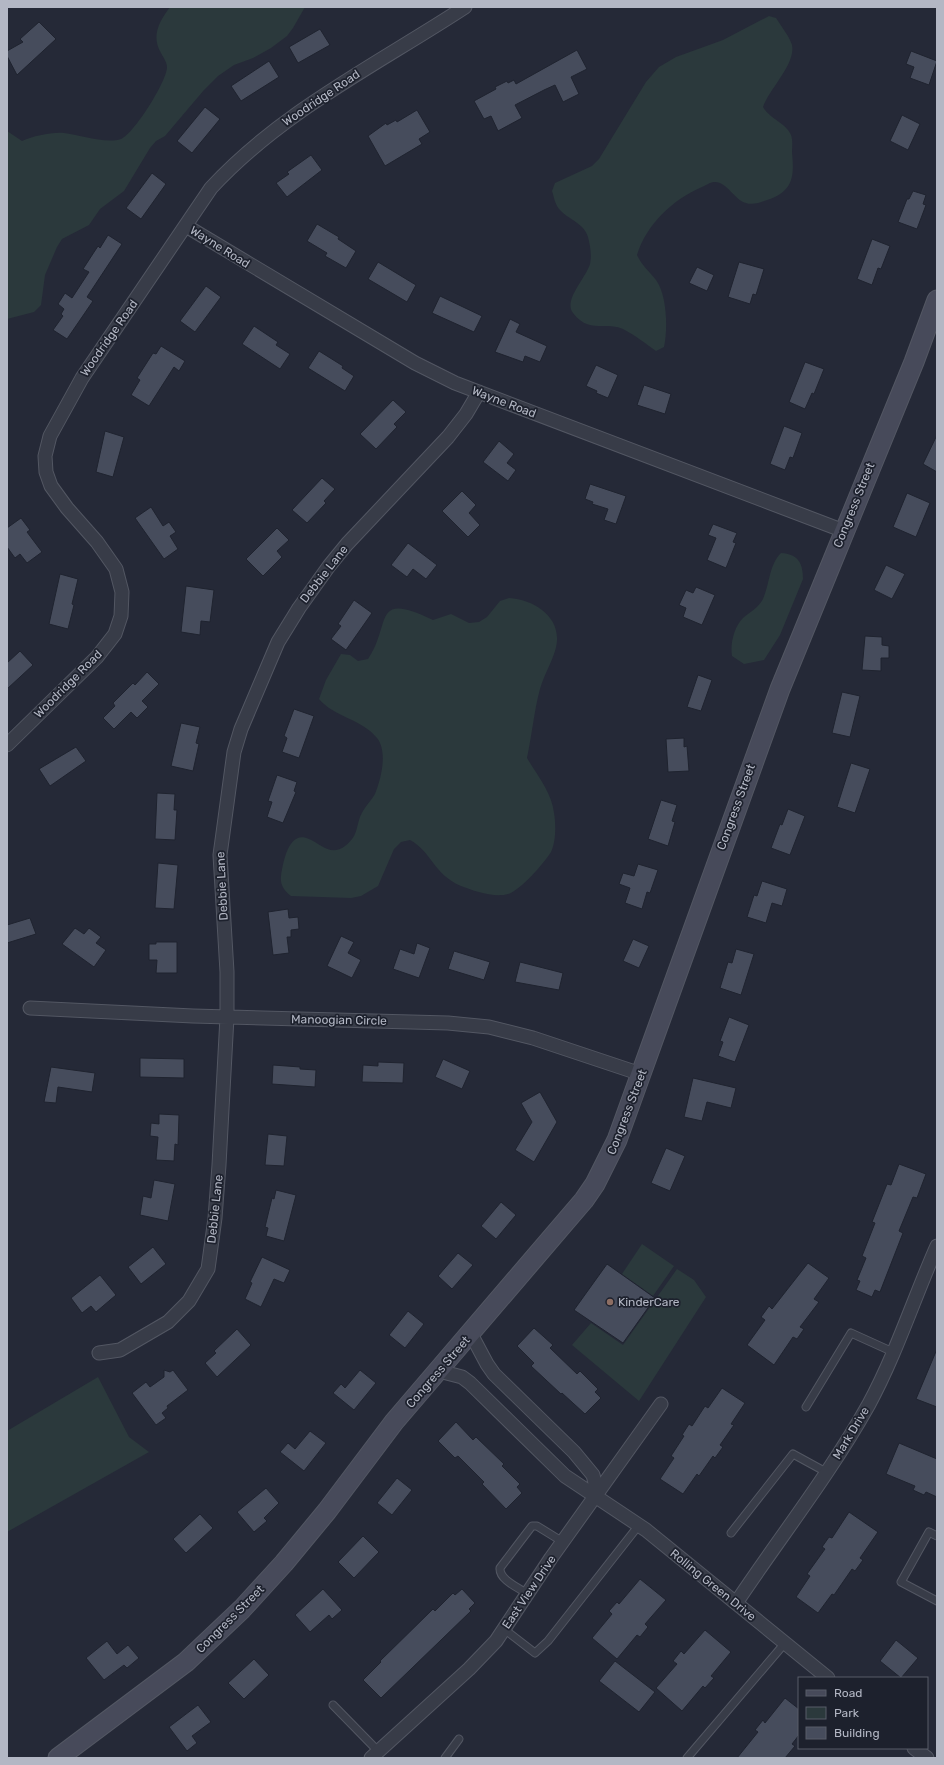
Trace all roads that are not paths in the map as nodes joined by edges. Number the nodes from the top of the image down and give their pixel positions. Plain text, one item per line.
1 (465, 7) edge
2 (186, 226) junction
3 (937, 300) edge
4 (479, 392) junction
5 (844, 531) junction
6 (7, 745) edge
7 (30, 1008) dead end
8 (226, 1017) junction
9 (641, 1074) junction
10 (937, 1246) edge
11 (471, 1334) junction
12 (893, 1352) junction
13 (100, 1354) dead end
14 (439, 1371) junction
15 (661, 1404) dead end
16 (806, 1407) dead end
17 (826, 1472) junction
18 (595, 1497) junction
19 (639, 1525) junction
20 (731, 1534) dead end
21 (937, 1536) edge
22 (563, 1542) junction
23 (528, 1594) junction
24 (937, 1601) edge
25 (736, 1603) junction
26 (504, 1629) junction
27 (785, 1643) junction
28 (827, 1677) edge
29 (333, 1705) dead end
30 (459, 1739) dead end
31 (915, 1749) edge
32 (374, 1754) edge
33 (58, 1758) edge
34 (445, 1758) edge
35 (687, 1758) edge
36 (927, 1758) edge

1 - 2 street, Woodridge Road
2 - 4 street, Wayne Road
2 - 6 street, Woodridge Road
3 - 5 main road, Congress Street
4 - 5 street, Wayne Road
4 - 8 street, Debbie Lane
5 - 9 main road, Congress Street
7 - 8 street, Manoogian Circle
8 - 9 street, Manoogian Circle
8 - 13 street, Debbie Lane
9 - 11 main road, Congress Street
10 - 12 street, Mark Drive
11 - 14 main road, Congress Street
11 - 18 street
12 - 16 lane
12 - 17 street, Mark Drive
14 - 18 street, Rolling Green Drive
14 - 33 main road, Congress Street
15 - 18 street, East View Drive
17 - 20 lane
17 - 25 street, Mark Drive
18 - 19 street, Rolling Green Drive
18 - 22 street, East View Drive
19 - 25 street, Rolling Green Drive
19 - 26 lane
21 - 24 lane
22 - 23 street, East View Drive
22 - 23 lane
23 - 26 street, East View Drive
25 - 27 street, Rolling Green Drive
26 - 32 street, East View Drive
27 - 28 street, Rolling Green Drive
27 - 35 lane
29 - 32 lane
30 - 34 lane
31 - 36 street

